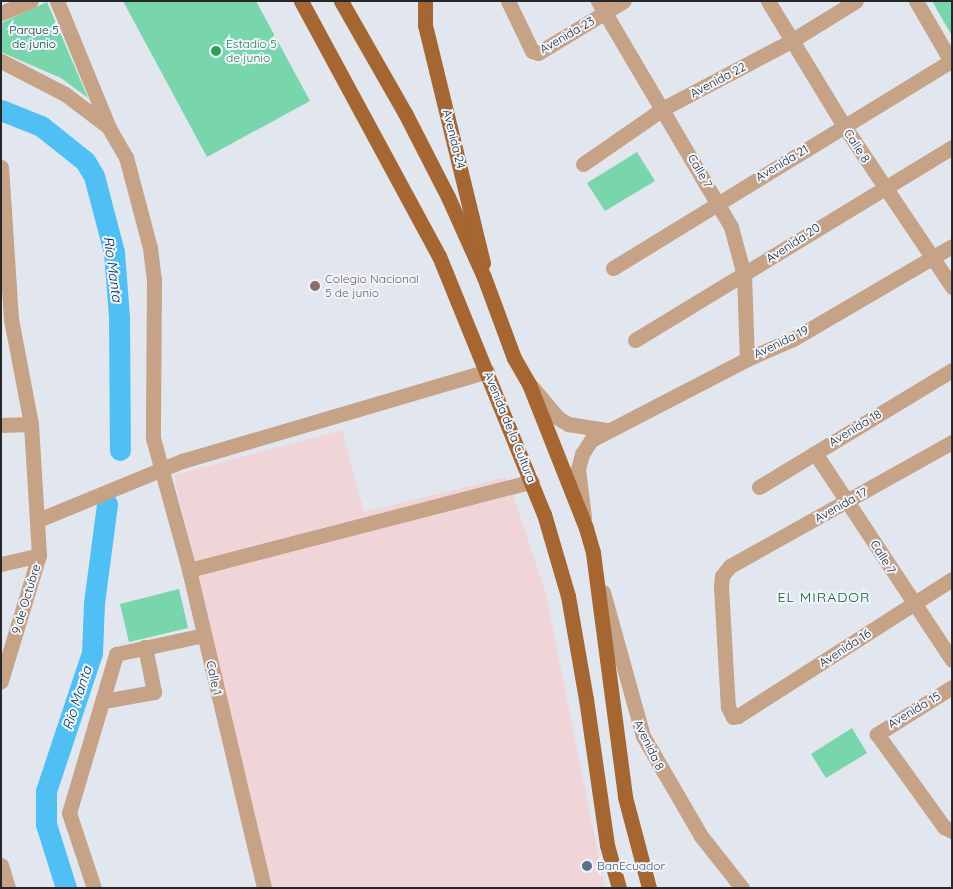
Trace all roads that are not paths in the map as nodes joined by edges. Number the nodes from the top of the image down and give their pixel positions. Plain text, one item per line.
1 (31, 1) edge
2 (57, 1) edge
3 (301, 1) edge
4 (341, 1) edge
5 (425, 1) edge
6 (508, 1) edge
7 (624, 1) edge
8 (768, 1) edge
9 (856, 1) edge
10 (916, 1) edge
11 (601, 7) edge
12 (1, 13) edge
13 (791, 42) junction
14 (1, 61) edge
15 (951, 61) edge
16 (664, 108) junction
17 (844, 126) junction
18 (109, 128) junction
19 (952, 146) edge
20 (583, 164) dead end
21 (1, 167) edge
22 (885, 188) junction
23 (718, 201) junction
24 (3, 211) edge
25 (952, 246) edge
26 (930, 258) junction
27 (613, 268) dead end
28 (744, 275) junction
29 (484, 277) junction
30 (952, 287) edge
31 (6, 319) edge
32 (635, 340) dead end
33 (747, 359) junction
34 (952, 370) edge
35 (487, 371) junction
36 (529, 384) junction
37 (31, 424) junction
38 (1, 426) edge
39 (606, 430) junction
40 (952, 442) edge
41 (814, 453) junction
42 (161, 469) junction
43 (532, 481) junction
44 (760, 486) dead end
45 (848, 501) junction
46 (38, 520) junction
47 (586, 528) junction
48 (592, 553) junction
49 (39, 555) junction
50 (1, 564) edge
51 (189, 570) junction
52 (952, 579) edge
53 (913, 604) junction
54 (204, 635) junction
55 (145, 647) junction
56 (952, 660) edge
57 (1, 681) edge
58 (952, 687) edge
59 (586, 698) junction
60 (613, 698) junction
61 (104, 701) junction
62 (738, 716) joint
63 (952, 831) edge
64 (1, 865) edge
65 (8, 888) edge
66 (94, 888) edge
67 (264, 888) edge
68 (619, 888) edge
69 (649, 888) edge
70 (742, 888) edge

1 - 12 street
2 - 18 street, Calle 1
3 - 35 main road, Avenida de la Cultura
4 - 29 main road
5 - 29 main road, Avenida 24
6 - 11 street, Avenida 23
7 - 11 street, Avenida 23
8 - 13 street, Calle 8
9 - 13 street, Avenida 22
10 - 15 street
11 - 16 street, Calle 7
13 - 16 street, Avenida 22
13 - 17 street, Calle 8
14 - 18 street
15 - 17 street, Avenida 21
16 - 20 street, Avenida 22
16 - 23 street, Calle 7
17 - 22 street, Calle 8
17 - 23 street, Avenida 21
18 - 42 street, Calle 1
19 - 22 street, Avenida 20
21 - 24 street
22 - 26 street, Calle 8
22 - 28 street, Avenida 20
23 - 27 street, Avenida 21
23 - 28 street, Calle 7
24 - 31 street
25 - 26 street, Avenida 19
26 - 30 street, Calle 8
26 - 33 street, Avenida 19
28 - 32 street, Avenida 20
28 - 33 street, Calle 7
29 - 36 main road
31 - 37 street
33 - 39 street, Avenida 19
34 - 41 street, Avenida 18
35 - 42 street
35 - 43 main road, Avenida de la Cultura
36 - 39 street
36 - 47 main road
37 - 38 street
37 - 46 street
39 - 47 street, Avenida 19
40 - 45 street, Avenida 17
41 - 44 street, Avenida 18
41 - 45 street, Calle 7
42 - 46 street
42 - 51 street, Calle 1
43 - 51 street
43 - 59 main road, Avenida de la Cultura
45 - 53 street, Calle 7
45 - 62 street, Avenida 17
46 - 49 street
47 - 48 main road
48 - 60 main road
48 - 70 street, Avenida 8
49 - 50 street, 9 de Octubre
49 - 57 street, 9 de Octubre
51 - 54 street, Calle 1
52 - 53 street, Avenida 16
53 - 56 street, Calle 7
53 - 62 street, Avenida 16
54 - 55 street
54 - 67 street, Calle 1
55 - 61 street
55 - 61 street
58 - 63 street, Avenida 15
59 - 60 main road
59 - 68 main road, Avenida de la Cultura
60 - 69 main road
61 - 66 street
64 - 65 street

